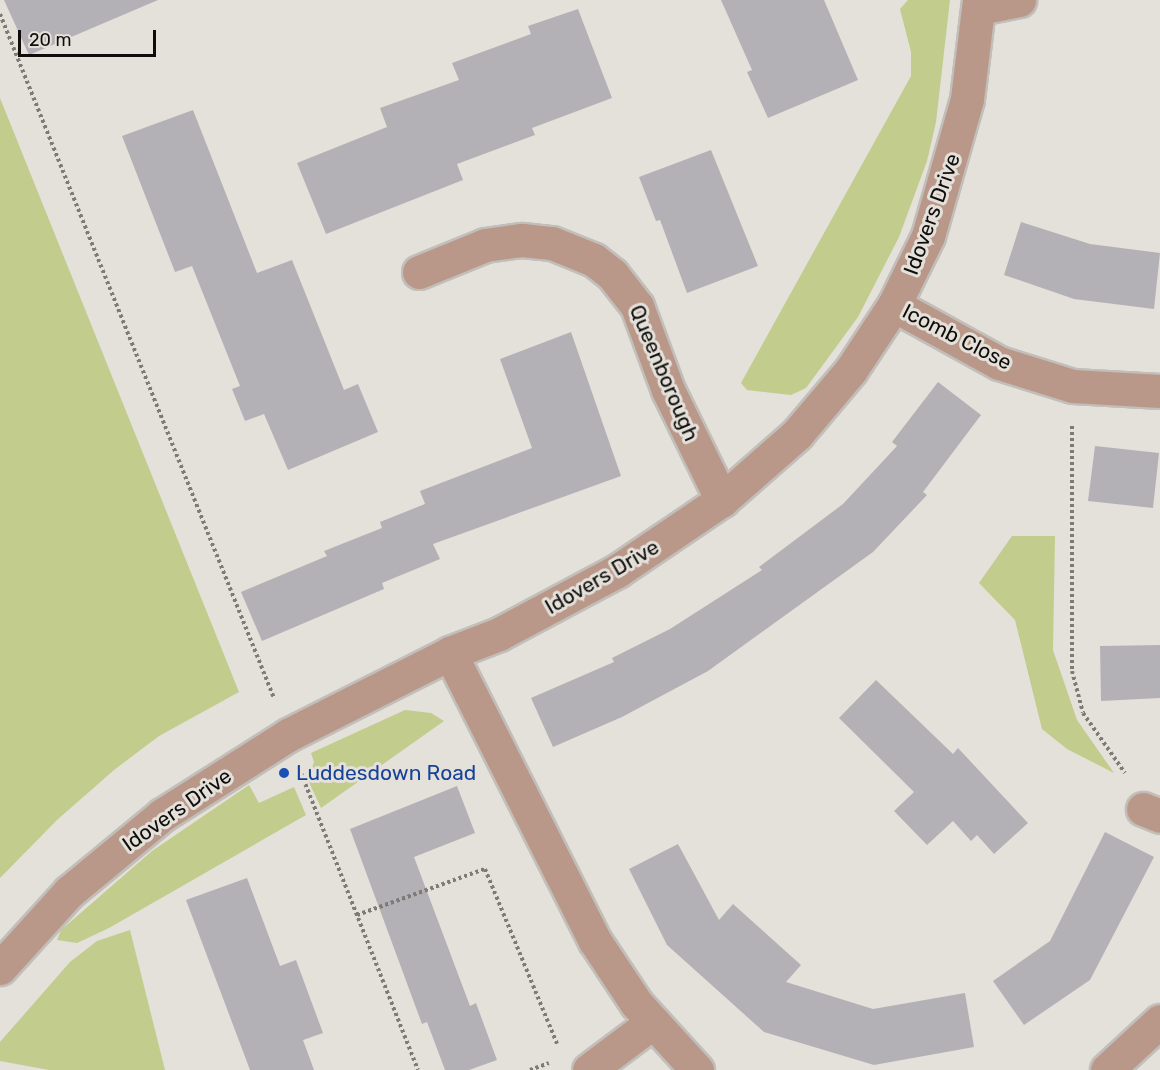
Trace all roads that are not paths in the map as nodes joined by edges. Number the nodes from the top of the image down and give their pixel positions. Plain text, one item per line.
1 (1019, 0) edge
2 (979, 4) edge
3 (419, 272) dead end
4 (894, 304) junction
5 (1160, 391) edge
6 (723, 500) junction
7 (450, 654) junction
8 (0, 968) edge
9 (1160, 1021) edge
10 (653, 1022) junction
11 (589, 1070) edge
12 (697, 1070) edge
13 (1107, 1070) edge

1 - 2 street
2 - 4 street, Idovers Drive
3 - 6 street, Queenborough
4 - 5 street, Icomb Close
4 - 6 street, Idovers Drive
6 - 7 street, Idovers Drive
7 - 8 street, Idovers Drive
7 - 10 street
9 - 13 street
10 - 11 street
10 - 12 street

